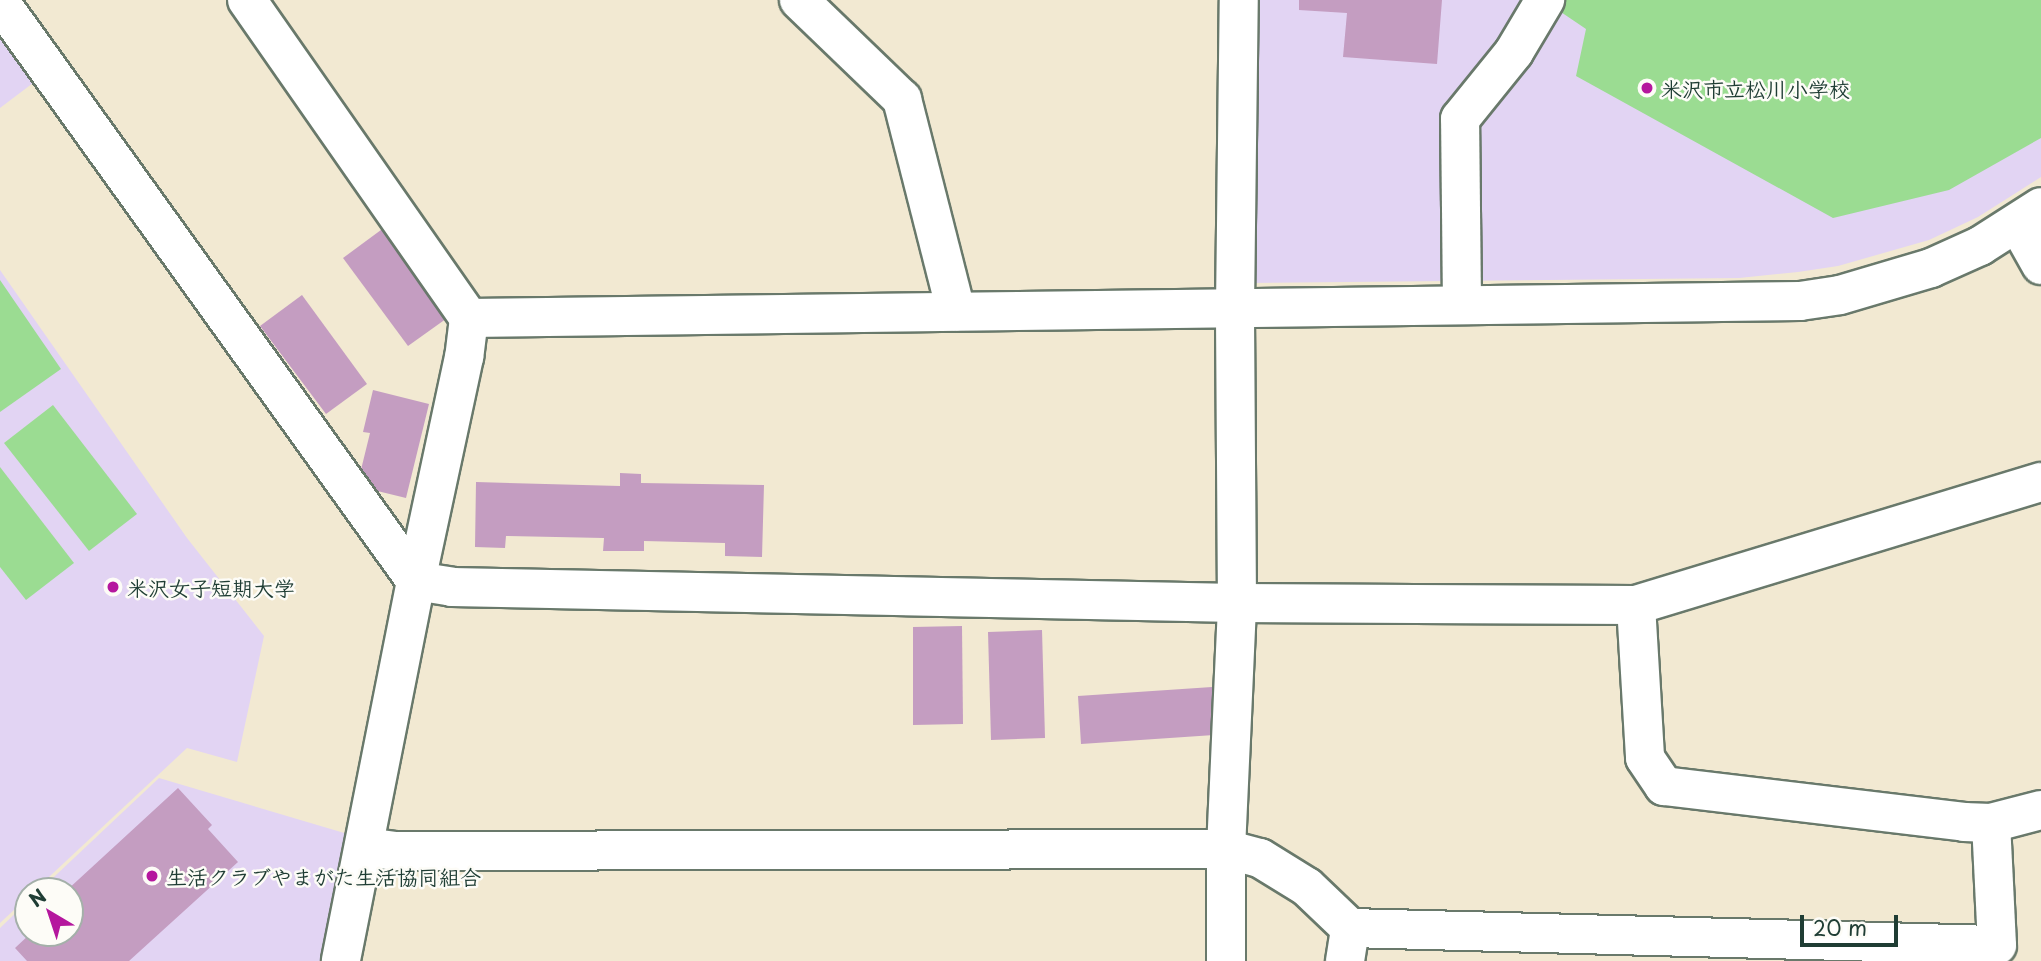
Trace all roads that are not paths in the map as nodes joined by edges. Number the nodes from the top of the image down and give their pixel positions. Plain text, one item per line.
1 (799, 0) edge
2 (1239, 0) edge
3 (1545, 0) edge
4 (250, 1) edge
5 (0, 2) edge
6 (2029, 216) edge
7 (2041, 265) edge
8 (1462, 304) junction
9 (1235, 307) junction
10 (956, 312) junction
11 (469, 318) junction
12 (2041, 482) edge
13 (416, 581) junction
14 (1237, 603) junction
15 (1636, 606) junction
16 (2041, 810) edge
17 (1991, 823) junction
18 (366, 847) junction
19 (1226, 849) junction
20 (1348, 944) edge
21 (341, 961) edge
22 (1226, 961) edge

1 - 10 street
2 - 9 street
3 - 8 street
4 - 11 street
5 - 13 street
6 - 7 street
6 - 8 street
8 - 9 street
9 - 10 street
9 - 14 street
10 - 11 street
11 - 13 street
12 - 15 street
13 - 14 street
13 - 18 street
14 - 15 street
14 - 19 street
15 - 17 street
16 - 17 street
17 - 20 street
18 - 19 street
18 - 21 street
19 - 20 street
19 - 22 street

